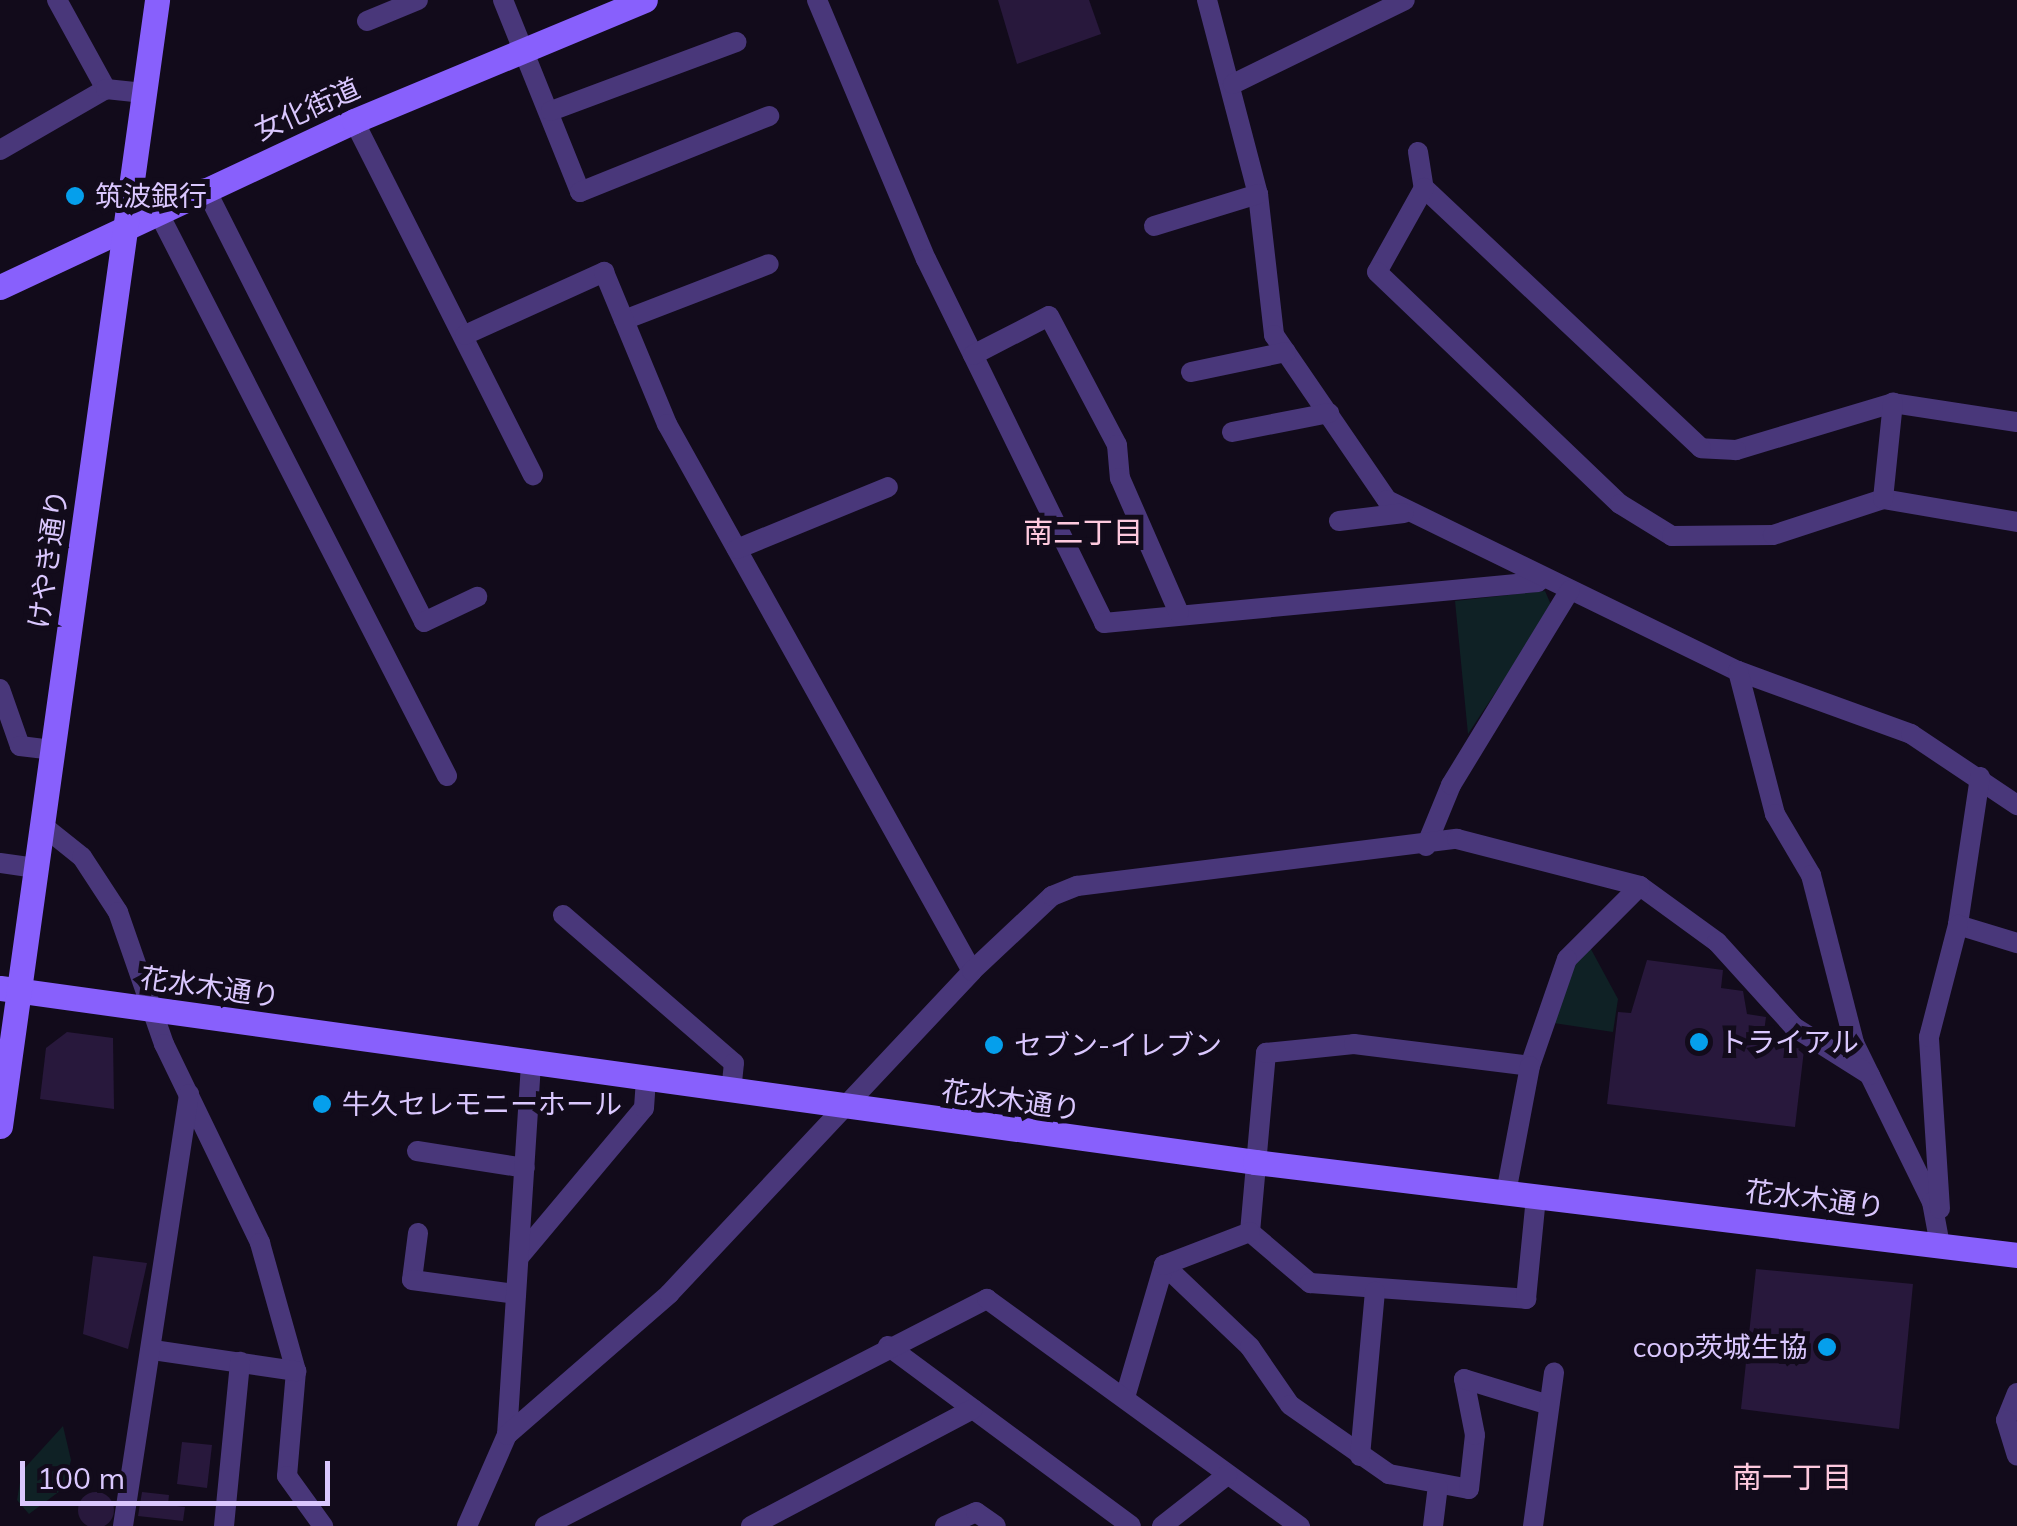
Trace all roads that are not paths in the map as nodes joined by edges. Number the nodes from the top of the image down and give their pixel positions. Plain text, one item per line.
1 (57, 0) edge
2 (157, 0) edge
3 (418, 0) edge
4 (503, 0) edge
5 (645, 0) edge
6 (816, 0) edge
7 (1208, 0) edge
8 (1405, 0) edge
9 (368, 21) dead end
10 (737, 42) dead end
11 (528, 45) junction
12 (1233, 84) junction
13 (106, 89) junction
14 (144, 93) junction
15 (551, 111) junction
16 (769, 116) dead end
17 (354, 122) junction
18 (0, 150) edge
19 (1418, 152) dead end
20 (205, 188) junction
21 (1424, 188) junction
22 (1258, 194) junction
23 (157, 210) junction
24 (125, 226) junction
25 (1154, 226) dead end
26 (769, 264) dead end
27 (0, 287) edge
28 (624, 320) junction
29 (465, 335) junction
30 (1286, 352) junction
31 (973, 355) junction
32 (1191, 372) dead end
33 (1893, 403) junction
34 (1329, 413) junction
35 (2017, 422) edge
36 (1232, 432) dead end
37 (534, 475) dead end
38 (888, 487) dead end
39 (1882, 499) junction
40 (1404, 514) junction
41 (1339, 521) dead end
42 (2017, 522) edge
43 (736, 549) junction
44 (1540, 582) junction
45 (1570, 590) junction
46 (477, 596) dead end
47 (1179, 614) junction
48 (1738, 671) junction
49 (0, 688) edge
50 (52, 750) junction
51 (447, 776) dead end
52 (1980, 778) junction
53 (2017, 804) edge
54 (42, 824) junction
55 (1426, 846) junction
56 (0, 863) edge
57 (36, 868) junction
58 (1640, 886) junction
59 (563, 915) dead end
60 (1958, 925) junction
61 (2017, 944) edge
62 (972, 971) junction
63 (9, 989) edge
64 (152, 1009) junction
65 (531, 1063) junction
66 (1530, 1066) junction
67 (1870, 1075) junction
68 (646, 1079) junction
69 (730, 1092) junction
70 (189, 1094) junction
71 (843, 1108) junction
72 (0, 1126) edge
73 (417, 1151) dead end
74 (1255, 1162) junction
75 (525, 1168) junction
76 (1506, 1193) junction
77 (1536, 1196) junction
78 (1250, 1232) junction
79 (418, 1233) dead end
80 (1940, 1245) junction
81 (2017, 1255) edge
82 (519, 1257) junction
83 (1164, 1265) junction
84 (1375, 1292) junction
85 (516, 1294) junction
86 (888, 1346) junction
87 (153, 1350) junction
88 (240, 1362) junction
89 (296, 1371) junction
90 (1554, 1372) dead end
91 (1126, 1394) junction
92 (2017, 1394) edge
93 (1549, 1405) junction
94 (973, 1410) junction
95 (506, 1435) junction
96 (2017, 1455) edge
97 (1360, 1456) junction
98 (1228, 1475) junction
99 (1438, 1487) junction
100 (123, 1526) edge
101 (224, 1526) edge
102 (322, 1526) edge
103 (467, 1526) edge
104 (545, 1526) edge
105 (751, 1526) edge
106 (945, 1526) edge
107 (996, 1526) edge
108 (1131, 1526) edge
109 (1162, 1526) edge
110 (1300, 1526) edge
111 (1433, 1526) edge
112 (1532, 1526) edge

1 - 13 street
2 - 14 street, けやき通り
3 - 9 street
4 - 11 street
5 - 11 street, 女化街道
6 - 31 street
7 - 12 street
8 - 12 street
10 - 15 street
11 - 15 street
11 - 17 street, 女化街道
12 - 22 street
13 - 14 street
13 - 18 street
14 - 24 street, けやき通り
15 - 16 street
17 - 20 street, 女化街道
17 - 29 street
19 - 21 street
20 - 23 street, 女化街道
20 - 46 street
21 - 33 street
21 - 39 street
22 - 25 street
22 - 30 street
23 - 24 street, 女化街道
23 - 51 street
24 - 27 street, 女化街道
24 - 50 street, けやき通り
26 - 28 street
28 - 29 street
28 - 43 street
29 - 37 street
30 - 32 street
30 - 34 street
31 - 47 street
31 - 47 street
33 - 35 street
33 - 39 street
34 - 36 street
34 - 40 street
38 - 43 street
39 - 42 street
40 - 41 street
40 - 44 street
43 - 62 street
44 - 45 street
44 - 47 street
45 - 48 street
45 - 55 street
48 - 52 street
48 - 67 street
49 - 50 street
50 - 54 street, けやき通り
52 - 53 street
52 - 60 street
54 - 57 street, けやき通り
54 - 64 street
55 - 58 street
55 - 62 street
56 - 57 street
57 - 63 street, けやき通り
58 - 66 street
58 - 67 street
59 - 69 street
60 - 61 street
60 - 80 street
62 - 71 street
63 - 64 street, 花水木通り
63 - 72 street, けやき通り
64 - 65 street, 花水木通り
64 - 70 street
65 - 68 street, 花水木通り
65 - 75 street
66 - 74 street
66 - 76 street
67 - 80 street
68 - 69 street, 花水木通り
68 - 82 street
69 - 71 street, 花水木通り
70 - 87 street
70 - 89 street
71 - 74 street, 花水木通り
71 - 95 street
73 - 75 street
74 - 76 street, 花水木通り
74 - 78 street
75 - 82 street
76 - 77 street, 花水木通り
77 - 80 street, 花水木通り
77 - 84 street
78 - 83 street
78 - 84 street
79 - 85 street
80 - 81 street, 花水木通り
82 - 85 street
83 - 91 street
83 - 97 street
84 - 97 street
85 - 95 street
86 - 91 street
86 - 94 street
86 - 104 street
87 - 88 street
87 - 100 street
88 - 89 street
88 - 101 street
89 - 102 street
90 - 93 street
91 - 98 street
92 - 96 street
93 - 99 street
93 - 112 street
94 - 105 street
94 - 108 street
95 - 103 street
97 - 99 street
98 - 109 street
98 - 110 street
99 - 111 street
106 - 107 street

